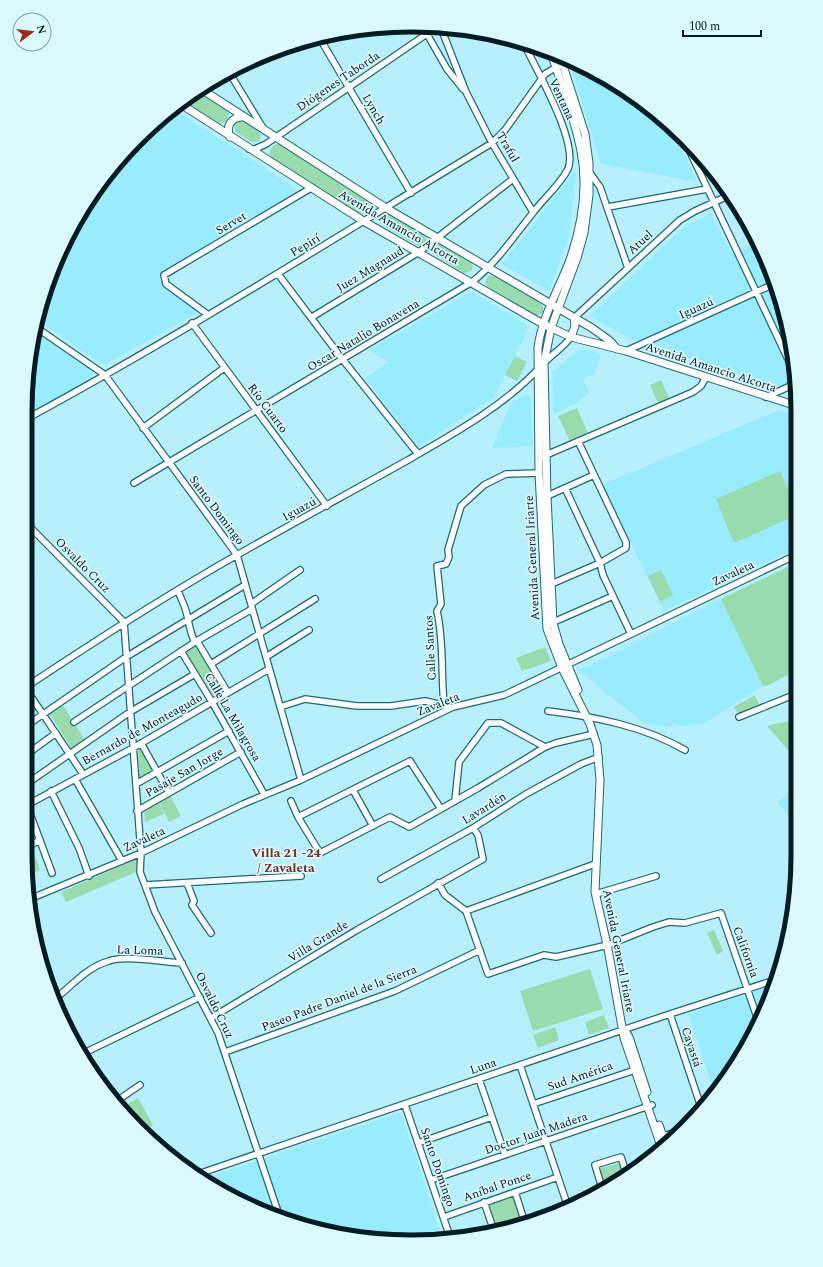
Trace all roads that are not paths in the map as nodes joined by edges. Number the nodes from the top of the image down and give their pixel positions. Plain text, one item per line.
1 (428, 34) joint
2 (443, 34) edge
3 (322, 43) edge
4 (527, 50) edge
5 (560, 62) edge
6 (561, 63) edge
7 (232, 77) edge
8 (541, 79) junction
9 (349, 87) junction
10 (466, 92) junction
11 (207, 93) edge
12 (185, 107) edge
13 (244, 117) junction
14 (264, 130) junction
15 (230, 137) junction
16 (276, 137) junction
17 (492, 143) junction
18 (249, 149) junction
19 (691, 155) edge
20 (569, 167) joint
21 (586, 174) junction
22 (513, 179) junction
23 (311, 188) junction
24 (707, 189) junction
25 (411, 192) junction
26 (725, 197) edge
27 (714, 202) junction
28 (608, 207) junction
29 (386, 208) junction
30 (533, 212) junction
31 (365, 222) junction
32 (438, 238) junction
33 (419, 252) junction
34 (628, 268) junction
35 (489, 269) junction
36 (278, 274) junction
37 (472, 282) junction
38 (770, 286) edge
39 (755, 293) junction
40 (550, 304) junction
41 (558, 308) junction
42 (208, 314) junction
43 (312, 317) junction
44 (574, 318) junction
45 (192, 323) junction
46 (543, 324) junction
47 (551, 328) junction
48 (41, 331) edge
49 (571, 337) junction
50 (617, 349) junction
51 (626, 351) junction
52 (787, 359) edge
53 (343, 360) junction
54 (544, 363) junction
55 (224, 368) junction
56 (537, 372) junction
57 (105, 376) junction
58 (706, 377) junction
59 (790, 386) edge
60 (766, 397) junction
61 (791, 404) edge
62 (256, 411) junction
63 (32, 416) edge
64 (143, 428) junction
65 (578, 441) junction
66 (418, 454) junction
67 (542, 456) junction
68 (168, 463) junction
69 (539, 473) junction
70 (594, 475) junction
71 (134, 482) dead end
72 (565, 488) junction
73 (543, 498) junction
74 (327, 506) junction
75 (32, 529) edge
76 (237, 555) junction
77 (791, 557) edge
78 (600, 563) junction
79 (300, 570) dead end
80 (245, 585) junction
81 (548, 586) junction
82 (178, 590) junction
83 (613, 596) junction
84 (315, 599) dead end
85 (251, 607) junction
86 (188, 619) junction
87 (124, 622) junction
88 (550, 624) junction
89 (309, 630) dead end
90 (259, 634) junction
91 (631, 634) junction
92 (196, 641) junction
93 (181, 651) junction
94 (126, 657) junction
95 (266, 657) junction
96 (211, 664) junction
97 (564, 666) junction
98 (269, 669) junction
99 (195, 674) junction
100 (32, 684) edge
101 (128, 685) junction
102 (228, 693) junction
103 (791, 696) edge
104 (32, 697) edge
105 (212, 702) junction
106 (444, 705) junction
107 (280, 707) junction
108 (453, 707) junction
109 (548, 711) dead end
110 (130, 712) junction
111 (44, 714) junction
112 (588, 716) junction
113 (739, 717) dead end
114 (32, 722) edge
115 (74, 722) dead end
116 (229, 731) junction
117 (56, 733) junction
118 (594, 734) junction
119 (141, 743) junction
120 (545, 747) junction
121 (132, 748) junction
122 (685, 750) dead end
123 (32, 751) edge
124 (241, 752) junction
125 (70, 754) junction
126 (599, 757) junction
127 (157, 772) junction
128 (83, 774) junction
129 (75, 778) junction
130 (32, 780) edge
131 (301, 780) junction
132 (600, 780) junction
133 (136, 784) junction
134 (353, 790) junction
135 (52, 791) junction
136 (169, 793) junction
137 (264, 794) junction
138 (32, 800) edge
139 (291, 801) dead end
140 (455, 801) junction
141 (441, 809) junction
142 (138, 811) junction
143 (298, 817) junction
144 (32, 819) edge
145 (373, 826) junction
146 (473, 828) junction
147 (40, 840) junction
148 (32, 844) edge
149 (141, 853) junction
150 (122, 861) junction
151 (596, 864) junction
152 (52, 873) dead end
153 (89, 876) junction
154 (301, 876) dead end
155 (656, 876) dead end
156 (381, 879) dead end
157 (187, 883) junction
158 (438, 883) junction
159 (145, 885) junction
160 (596, 894) junction
161 (34, 897) edge
162 (466, 911) junction
163 (211, 933) dead end
164 (608, 945) junction
165 (480, 950) junction
166 (182, 963) junction
167 (769, 982) edge
168 (747, 988) junction
169 (61, 994) dead end
170 (200, 998) junction
171 (670, 1014) junction
172 (756, 1014) edge
173 (211, 1018) junction
174 (624, 1029) junction
175 (87, 1052) edge
176 (225, 1052) junction
177 (520, 1065) junction
178 (634, 1070) junction
179 (479, 1079) junction
180 (140, 1085) dead end
181 (120, 1099) edge
182 (700, 1103) edge
183 (533, 1104) junction
184 (405, 1105) junction
185 (649, 1106) junction
186 (492, 1117) junction
187 (662, 1139) edge
188 (546, 1141) junction
189 (418, 1143) junction
190 (258, 1154) junction
191 (505, 1155) junction
192 (625, 1169) edge
193 (203, 1172) edge
194 (558, 1177) junction
195 (431, 1180) junction
196 (601, 1184) edge
197 (515, 1192) junction
198 (484, 1202) junction
199 (566, 1202) edge
200 (277, 1210) edge
201 (444, 1217) junction
202 (524, 1218) edge
203 (492, 1226) edge
204 (449, 1233) edge

1 - 9 street, Diógenes Taborda
1 - 10 street, Traful
2 - 10 street, Traful
3 - 9 street, Lynch
4 - 8 street, Ventana
5 - 8 street, Pepirí
6 - 21 main road
7 - 14 street
8 - 17 street, Pepirí
8 - 20 street, Ventana
9 - 16 street, Diógenes Taborda
9 - 25 street, Lynch
10 - 17 street, Traful
11 - 13 main road, Avenida Amancio Alcorta
12 - 15 main road, Avenida Amancio Alcorta
13 - 14 main road, Avenida Amancio Alcorta
13 - 15 main road
14 - 16 main road, Avenida Amancio Alcorta
15 - 18 main road, Avenida Amancio Alcorta
16 - 18 street, Diógenes Taborda
16 - 29 main road, Avenida Amancio Alcorta
17 - 22 street, Traful
17 - 25 street, Pepirí
18 - 23 main road, Avenida Amancio Alcorta
19 - 24 street
20 - 30 street, Oscar Natalio Bonavena
21 - 28 street
21 - 40 main road, Avenida General Iriarte
21 - 41 main road, Avenida General Iriarte
22 - 30 street, Traful
22 - 32 street, Juez Magnaud
23 - 31 main road, Avenida Amancio Alcorta
23 - 42 street, Servet
24 - 27 street
24 - 28 street
25 - 29 street, Pepirí
26 - 27 street, Atuel
27 - 34 street, Atuel
27 - 39 street
28 - 34 street
29 - 31 street, Pepirí
29 - 32 main road, Avenida Amancio Alcorta
30 - 35 street, Oscar Natalio Bonavena
31 - 33 main road, Avenida Amancio Alcorta
31 - 36 street, Pepirí
32 - 33 street, Juez Magnaud
32 - 35 main road, Avenida Amancio Alcorta
33 - 37 main road, Avenida Amancio Alcorta
33 - 43 street, Juez Magnaud
34 - 44 street, Atuel
35 - 37 street, Oscar Natalio Bonavena
35 - 40 main road, Avenida Amancio Alcorta
36 - 42 street, Pepirí
36 - 43 street
37 - 46 main road, Avenida Amancio Alcorta
37 - 53 street, Oscar Natalio Bonavena
38 - 39 street, Iguazú
39 - 51 street, Iguazú
39 - 52 street
40 - 41 main road, Avenida Amancio Alcorta
40 - 46 main road, Avenida General Iriarte
41 - 44 main road, Avenida Amancio Alcorta
41 - 47 main road, Avenida General Iriarte
42 - 45 street, Pepirí
43 - 53 street
44 - 49 main road
44 - 50 main road, Avenida Amancio Alcorta
45 - 55 street, Río Cuarto
45 - 57 street, Pepirí
46 - 47 main road, Avenida Amancio Alcorta
46 - 56 main road, Avenida General Iriarte
47 - 49 main road, Avenida Amancio Alcorta
47 - 54 main road, Avenida General Iriarte
48 - 57 street, Santo Domingo
49 - 50 main road, Avenida Amancio Alcorta
49 - 54 street, Iguazú
50 - 51 main road, Avenida Amancio Alcorta
51 - 58 main road, Avenida Amancio Alcorta
53 - 62 street, Oscar Natalio Bonavena
53 - 66 street
54 - 56 street, Iguazú
54 - 67 main road, Avenida General Iriarte
55 - 62 street, Río Cuarto
55 - 64 street
56 - 66 street, Iguazú
56 - 67 main road, Avenida General Iriarte
57 - 63 street, Pepirí
57 - 64 street, Santo Domingo
58 - 60 main road, Avenida Amancio Alcorta
58 - 65 street
59 - 60 street
60 - 61 main road, Avenida Amancio Alcorta
62 - 68 street, Oscar Natalio Bonavena
62 - 74 street, Río Cuarto
64 - 68 street, Santo Domingo
65 - 67 street
65 - 70 street
66 - 74 street, Iguazú
67 - 69 main road, Avenida General Iriarte
67 - 73 main road, Avenida General Iriarte
68 - 71 street, Oscar Natalio Bonavena
68 - 76 street, Santo Domingo
69 - 73 main road, Avenida General Iriarte
69 - 106 street, Calle Santos
70 - 72 street
70 - 78 street
72 - 73 street
72 - 78 street
73 - 81 main road, Avenida General Iriarte
74 - 76 street, Iguazú
75 - 87 street, Osvaldo Cruz
76 - 80 street, Santo Domingo
76 - 82 street, Iguazú
77 - 91 street, Zavaleta
78 - 81 street
78 - 83 street
79 - 85 street
80 - 85 street, Santo Domingo
80 - 86 street
81 - 88 main road, Avenida General Iriarte
82 - 86 street
82 - 87 street, Iguazú
83 - 88 street
83 - 91 street
84 - 90 street
85 - 90 street, Santo Domingo
85 - 92 street
86 - 92 street
86 - 94 street
87 - 94 street
87 - 100 street, Iguazú
88 - 97 main road, Avenida General Iriarte
89 - 95 street
90 - 95 street, Santo Domingo
90 - 96 street
91 - 97 street, Zavaleta
92 - 93 street
92 - 96 street
93 - 99 street, Calle La Milagrosa
93 - 101 street
94 - 101 street
94 - 111 street
95 - 98 street, Santo Domingo
96 - 102 street
97 - 108 street, Zavaleta
97 - 112 main road, Avenida General Iriarte
98 - 102 street, Bernardo de Monteagudo
98 - 107 street, Santo Domingo
99 - 105 street, Calle La Milagrosa
99 - 110 street
101 - 110 street
101 - 115 street
102 - 105 street, Bernardo de Monteagudo
103 - 113 street
104 - 111 street
105 - 116 street, Calle La Milagrosa
105 - 119 street, Bernardo de Monteagudo
106 - 107 street
106 - 108 street
107 - 131 street, Santo Domingo
108 - 131 street, Zavaleta
109 - 112 street
110 - 121 street
110 - 125 street
111 - 114 street
111 - 117 street
112 - 118 main road, Avenida General Iriarte
112 - 122 street
112 - 132 main road, Avenida General Iriarte
116 - 124 street, Calle La Milagrosa
116 - 127 street
117 - 123 street
117 - 125 street
118 - 120 street
118 - 126 main road, Avenida General Iriarte
119 - 121 street, Bernardo de Monteagudo
119 - 127 street
120 - 140 street
120 - 140 street
121 - 128 street, Bernardo de Monteagudo
121 - 133 street
124 - 136 street, Pasaje San Jorge
124 - 137 street, Calle La Milagrosa
125 - 128 street
125 - 130 street
126 - 132 main road, Avenida General Iriarte
126 - 146 street, Lavardén
127 - 133 street
127 - 136 street
128 - 129 street, Bernardo de Monteagudo
129 - 135 street, Bernardo de Monteagudo
129 - 150 street
131 - 137 street, Zavaleta
132 - 151 main road, Avenida General Iriarte
133 - 142 street
134 - 141 street
134 - 143 street
134 - 145 street
135 - 138 street, Bernardo de Monteagudo
135 - 153 street
136 - 142 street, Pasaje San Jorge
137 - 149 street, Zavaleta
139 - 143 street
140 - 141 street
141 - 145 street
142 - 149 street
143 - 145 street
144 - 147 street
146 - 156 street, Lavardén
146 - 158 street, Villa Grande
147 - 148 street
147 - 152 street
149 - 150 street, Zavaleta
149 - 159 street, Osvaldo Cruz
150 - 153 street, Zavaleta
151 - 160 main road, Avenida General Iriarte
151 - 162 street
153 - 161 street, Zavaleta
154 - 157 street
155 - 160 street
157 - 159 street
157 - 163 street
158 - 162 street
158 - 173 street, Villa Grande
159 - 166 street, Osvaldo Cruz
160 - 164 main road, Avenida General Iriarte
162 - 165 street
164 - 165 street
164 - 168 street, California
164 - 174 main road, Avenida General Iriarte
165 - 176 street, Paseo Padre Daniel de la Sierra
166 - 169 street, La Loma
166 - 170 street, Osvaldo Cruz
167 - 168 street, Luna
168 - 171 street, Luna
168 - 172 street, California
170 - 173 street, Osvaldo Cruz
170 - 175 street
171 - 174 street, Luna
171 - 182 street, Cayastá
173 - 176 street, Osvaldo Cruz
174 - 177 street, Luna
174 - 178 main road, Avenida General Iriarte
174 - 185 main road, Avenida General Iriarte
176 - 190 street, Osvaldo Cruz
177 - 179 street, Luna
177 - 183 street
178 - 183 street, Sud América
178 - 185 main road, Avenida General Iriarte
179 - 184 street, Luna
179 - 186 street
180 - 181 street
183 - 188 street
184 - 189 street, Santo Domingo
184 - 190 street, Luna
185 - 187 main road, Avenida General Iriarte
185 - 188 street, Doctor Juan Madera
186 - 189 street
186 - 191 street
188 - 191 street, Doctor Juan Madera
188 - 194 street
189 - 195 street, Santo Domingo
190 - 193 street, Luna
190 - 200 street, Osvaldo Cruz
191 - 195 street, Doctor Juan Madera
192 - 196 street
194 - 197 street, Aníbal Ponce
194 - 199 street
195 - 201 street, Santo Domingo
197 - 198 street, Aníbal Ponce
197 - 202 street
198 - 201 street, Aníbal Ponce
198 - 203 street
201 - 204 street, Santo Domingo

